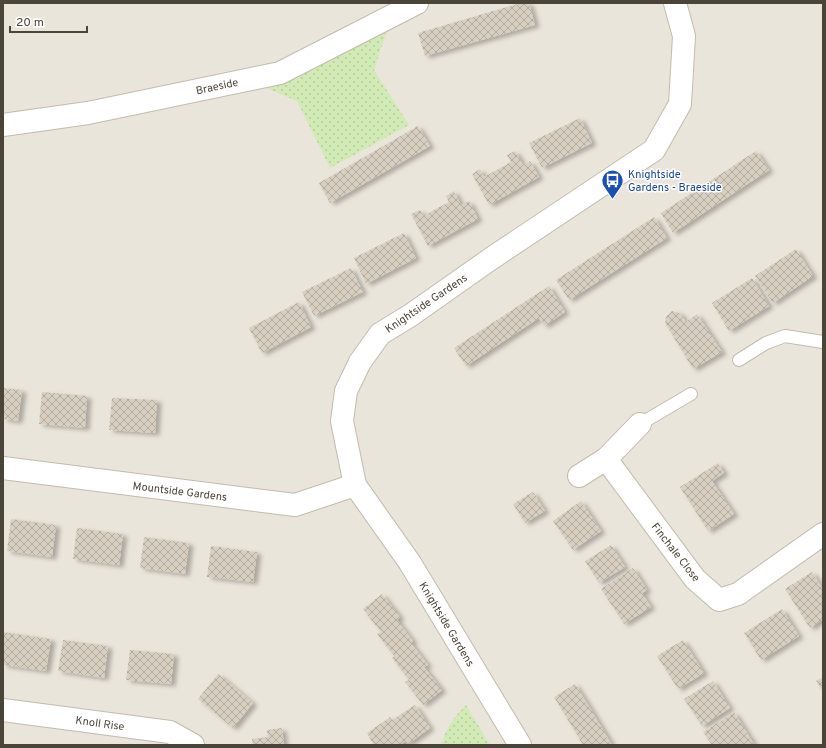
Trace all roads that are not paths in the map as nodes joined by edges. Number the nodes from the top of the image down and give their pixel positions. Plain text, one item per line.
1 (417, 3) edge
2 (675, 3) edge
3 (3, 125) edge
4 (823, 342) edge
5 (739, 360) dead end
6 (691, 394) dead end
7 (640, 424) joint
8 (606, 459) junction
9 (3, 468) edge
10 (578, 476) dead end
11 (355, 485) junction
12 (823, 534) edge
13 (3, 710) edge
14 (193, 745) edge
15 (520, 745) edge

1 - 3 street, Braeside
2 - 11 street, Knightside Gardens
4 - 5 lane
6 - 7 lane
7 - 8 street
8 - 10 street
8 - 12 street, Finchale Close
9 - 11 street, Mountside Gardens
11 - 15 street, Knightside Gardens
13 - 14 street, Knoll Rise

